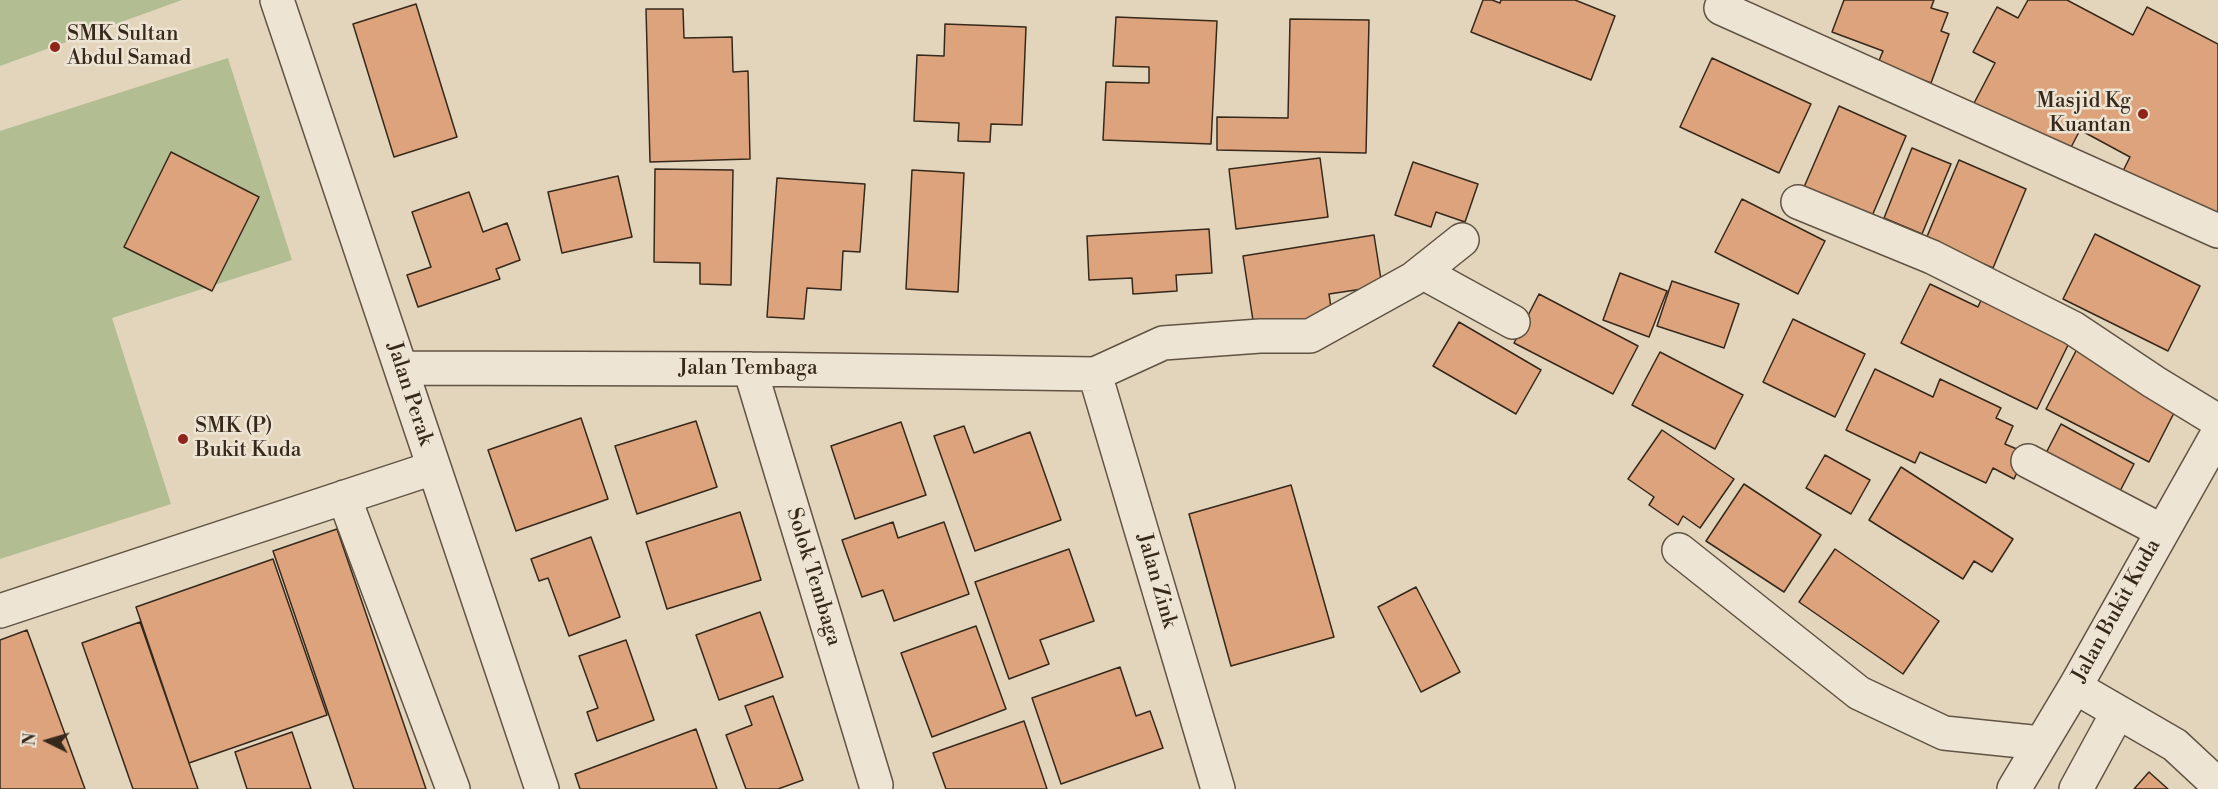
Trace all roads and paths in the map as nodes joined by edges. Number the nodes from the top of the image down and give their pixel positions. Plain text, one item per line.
1 (277, 0) edge
2 (1721, 8) dead end
3 (1798, 202) dead end
4 (2218, 231) edge
5 (1462, 240) dead end
6 (1422, 272) junction
7 (1513, 322) dead end
8 (400, 368) junction
9 (750, 369) junction
10 (1095, 374) junction
11 (2218, 421) edge
12 (2218, 433) edge
13 (2028, 461) dead end
14 (434, 468) junction
15 (344, 497) junction
16 (2162, 531) junction
17 (1679, 550) dead end
18 (0, 611) edge
19 (2074, 687) junction
20 (2118, 712) junction
21 (2042, 743) junction
22 (876, 785) dead end
23 (2218, 785) edge
24 (453, 789) edge
25 (542, 789) edge
26 (1218, 789) edge
27 (2014, 789) edge
28 (2076, 789) edge

1 - 8 street, Jalan Perak
2 - 4 street
3 - 11 street
5 - 6 street
6 - 7 street
6 - 10 street
8 - 9 street, Jalan Tembaga
8 - 14 street, Jalan Perak
9 - 10 street, Jalan Tembaga
9 - 22 street, Solok Tembaga
10 - 26 street, Jalan Zink
12 - 16 street, Jalan Bukit Kuda
13 - 16 street
14 - 15 street
14 - 25 street, Jalan Perak
15 - 18 street
15 - 24 street
16 - 19 street, Jalan Bukit Kuda
17 - 21 street
19 - 20 street
19 - 21 street, Jalan Bukit Kuda
20 - 23 street
20 - 28 street
21 - 27 street, Jalan Bukit Kuda

